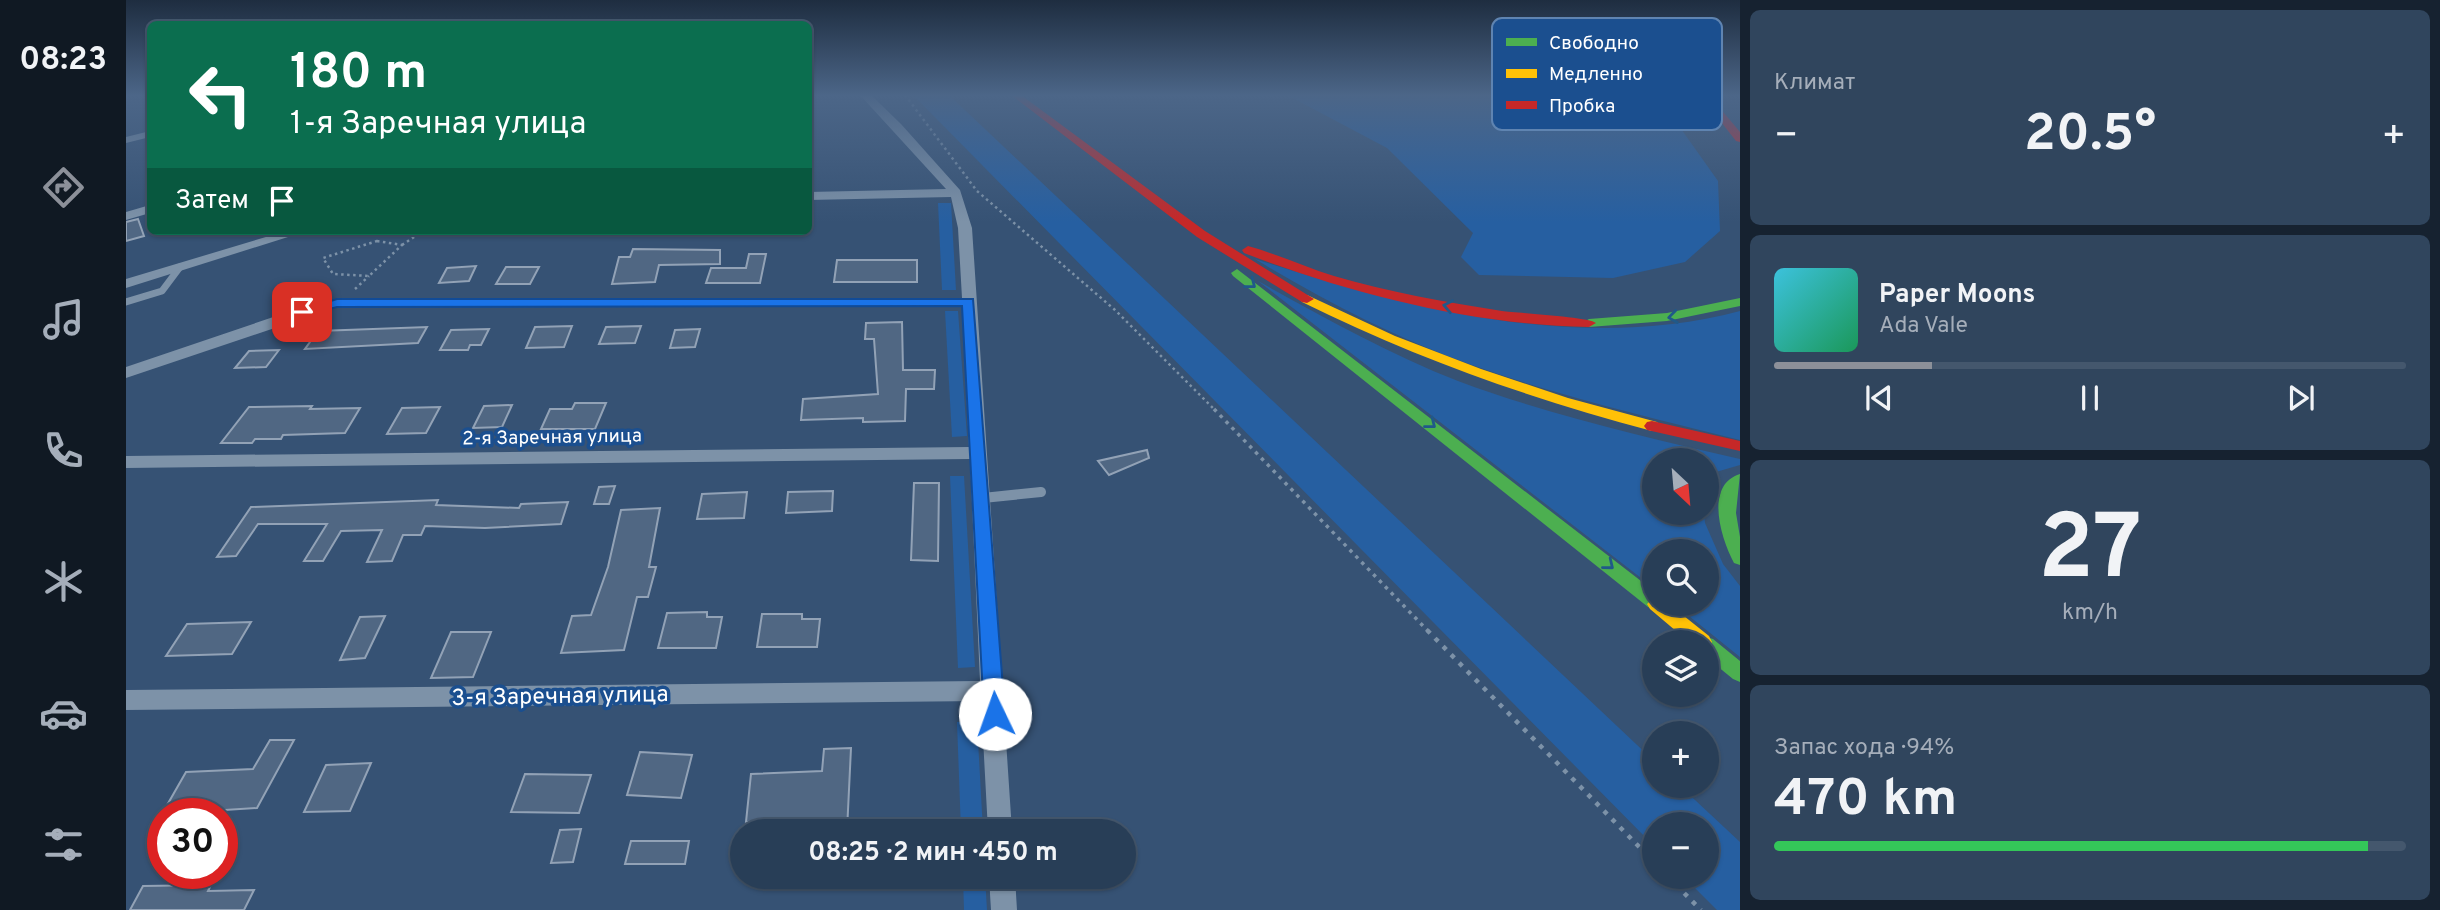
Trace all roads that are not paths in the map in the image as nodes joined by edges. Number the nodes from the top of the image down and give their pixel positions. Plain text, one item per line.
1 (907, 137) edge
2 (1073, 137) edge
3 (956, 193) junction
4 (812, 196) edge
5 (147, 210) edge
6 (126, 216) edge
7 (1184, 221) junction
8 (287, 235) edge
9 (180, 267) junction
10 (126, 284) edge
11 (126, 302) edge
12 (968, 302) junction
13 (1740, 302) edge
14 (126, 373) edge
15 (1740, 446) edge
16 (978, 453) junction
17 (126, 462) edge
18 (1740, 480) edge
19 (1041, 492) dead end
20 (983, 498) junction
21 (1740, 558) edge
22 (1642, 593) edge
23 (1671, 616) edge
24 (1687, 630) edge
25 (1719, 656) edge
26 (1740, 673) edge
27 (993, 691) junction
28 (126, 700) edge
29 (999, 819) edge
30 (1003, 889) edge
31 (1004, 910) edge

1 - 3 street
2 - 7 main road
3 - 4 street
3 - 12 street
5 - 6 street
13 -> 7 main road
7 - 15 main road
7 -> 22 main road
8 - 9 street
9 - 10 street
9 - 11 lane
12 - 14 street
12 - 16 street
16 - 17 street, 2-я Заречная улица
16 - 20 street
18 - 21 main road
19 - 20 lane
20 - 27 street
23 - 24 main road
25 - 26 main road
27 - 28 street, 3-я Заречная улица
27 - 29 street
30 - 31 street

